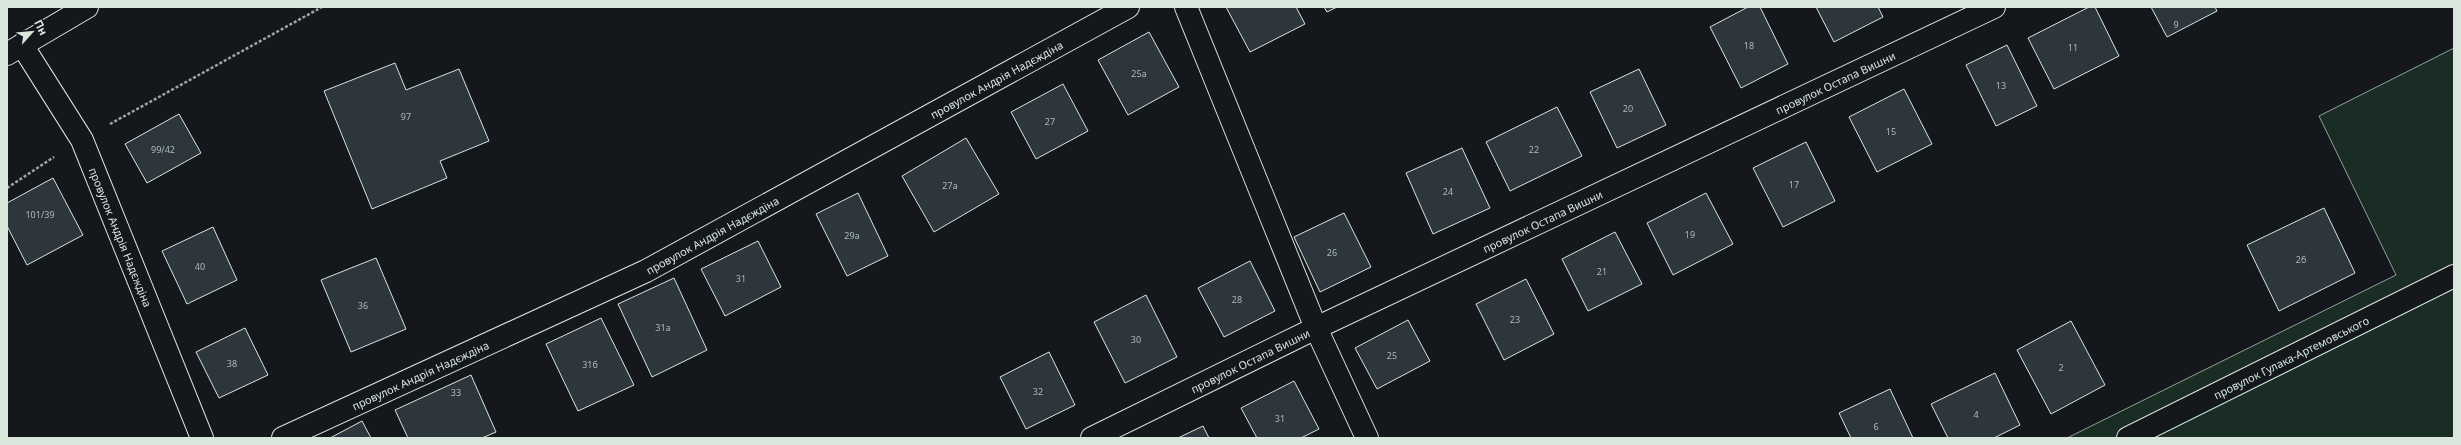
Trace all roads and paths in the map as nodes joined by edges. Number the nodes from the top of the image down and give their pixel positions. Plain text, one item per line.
1 (87, 7) edge
2 (322, 7) edge
3 (1128, 7) edge
4 (1186, 7) edge
5 (1994, 7) edge
6 (14, 49) edge
7 (82, 140) junction
8 (7, 188) edge
9 (2454, 276) edge
10 (1316, 328) junction
11 (202, 438) edge
12 (283, 438) edge
13 (1092, 438) edge
14 (1367, 438) edge
15 (2128, 438) edge

1 - 6 street
2 - 7 path
3 - 12 street, провулок Андрія Надєждіна
4 - 10 street
5 - 10 street, провулок Остапа Вишни
6 - 7 street, провулок Андрія Надєждіна
7 - 8 path
7 - 11 street, провулок Андрія Надєждіна
9 - 15 street, провулок Гулака-Артемовського
10 - 13 street, провулок Остапа Вишни
10 - 14 street

